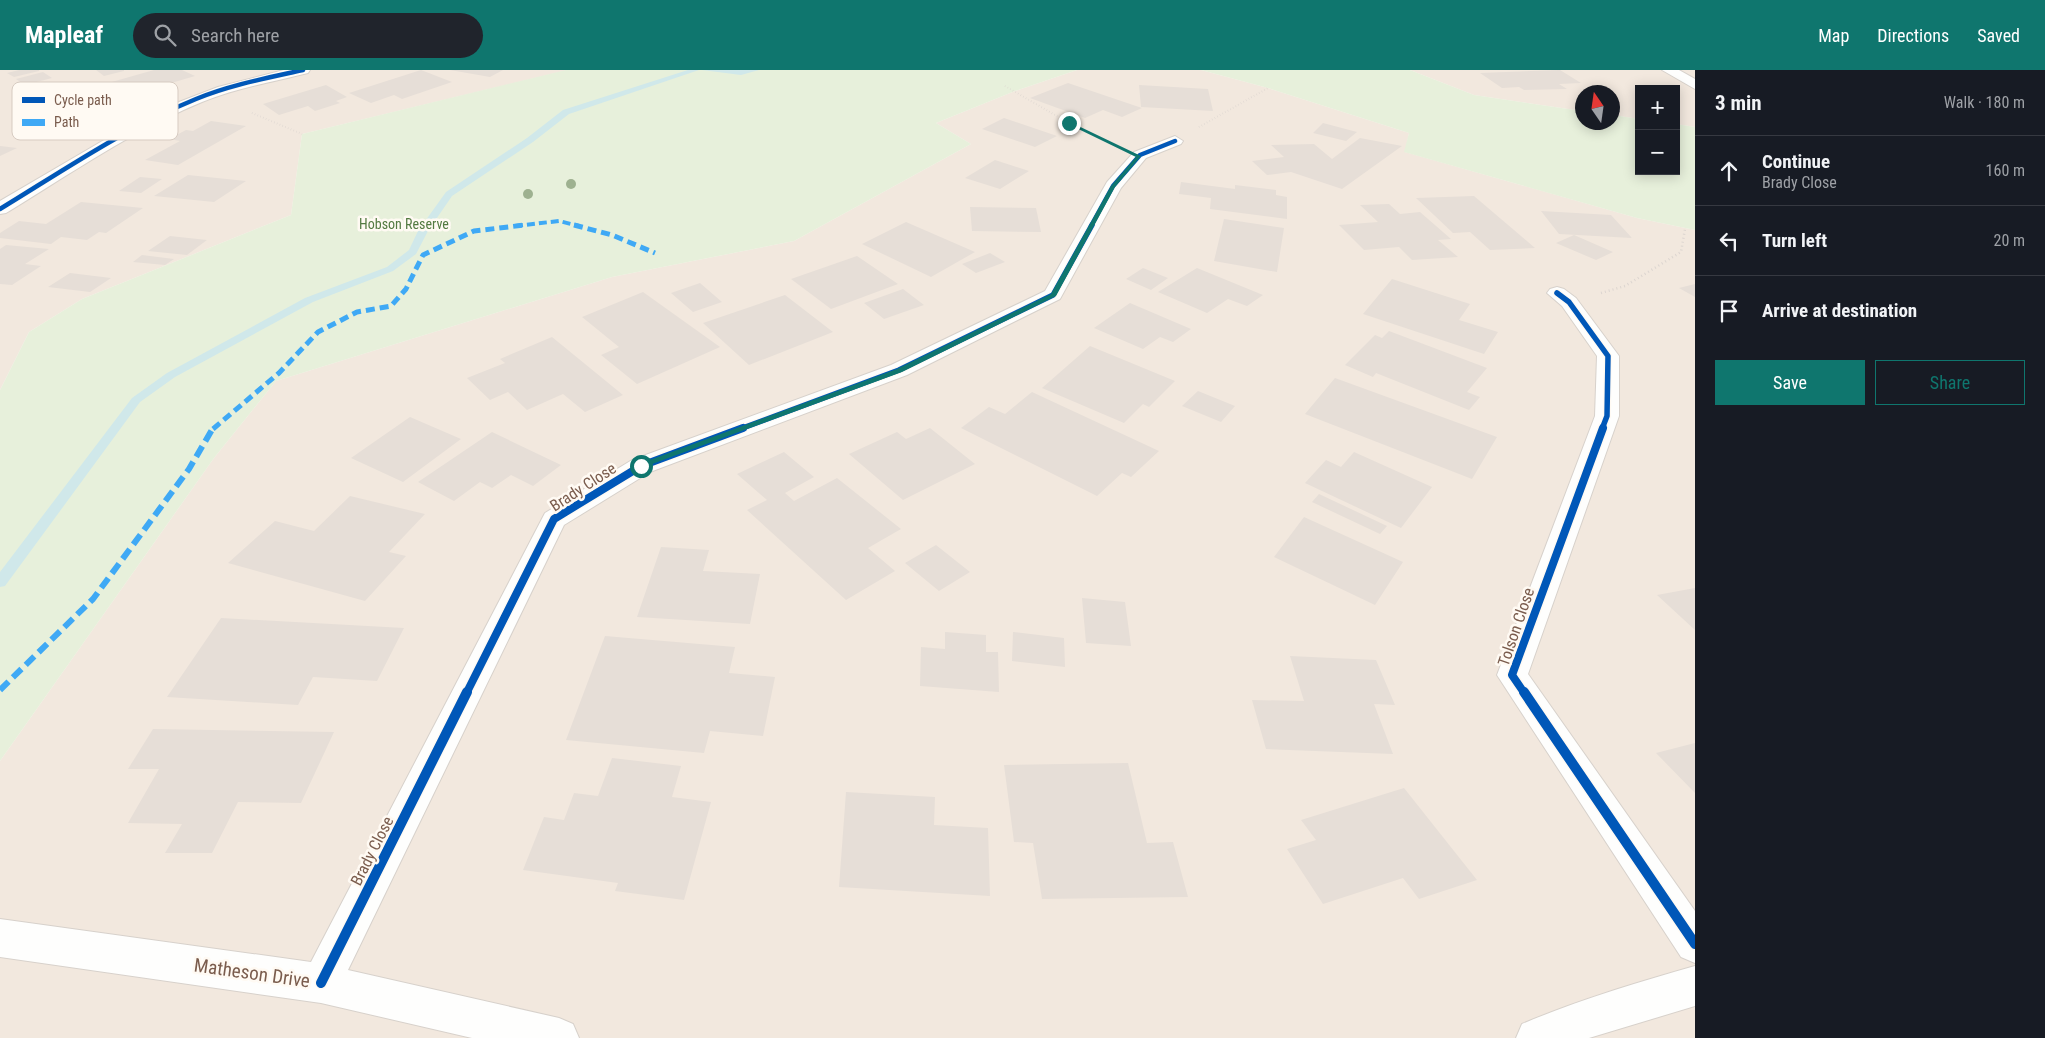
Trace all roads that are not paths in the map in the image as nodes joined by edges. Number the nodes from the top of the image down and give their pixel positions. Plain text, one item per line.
1 (304, 70) edge
2 (1669, 70) edge
3 (277, 72) edge
4 (1695, 85) edge
5 (178, 110) edge
6 (119, 140) edge
7 (1175, 141) road end
8 (0, 209) edge
9 (1563, 297) road end
10 (0, 938) edge
11 (1695, 944) edge
12 (321, 983) junction
13 (1695, 986) edge
14 (559, 1038) edge
15 (1536, 1038) edge

1 - 3 street
2 - 4 street
3 - 5 street
6 - 8 street
7 - 12 street, Brady Close
9 - 11 street, Tolson Close
10 - 12 street, Matheson Drive
12 - 14 street, Matheson Drive
13 - 15 street

